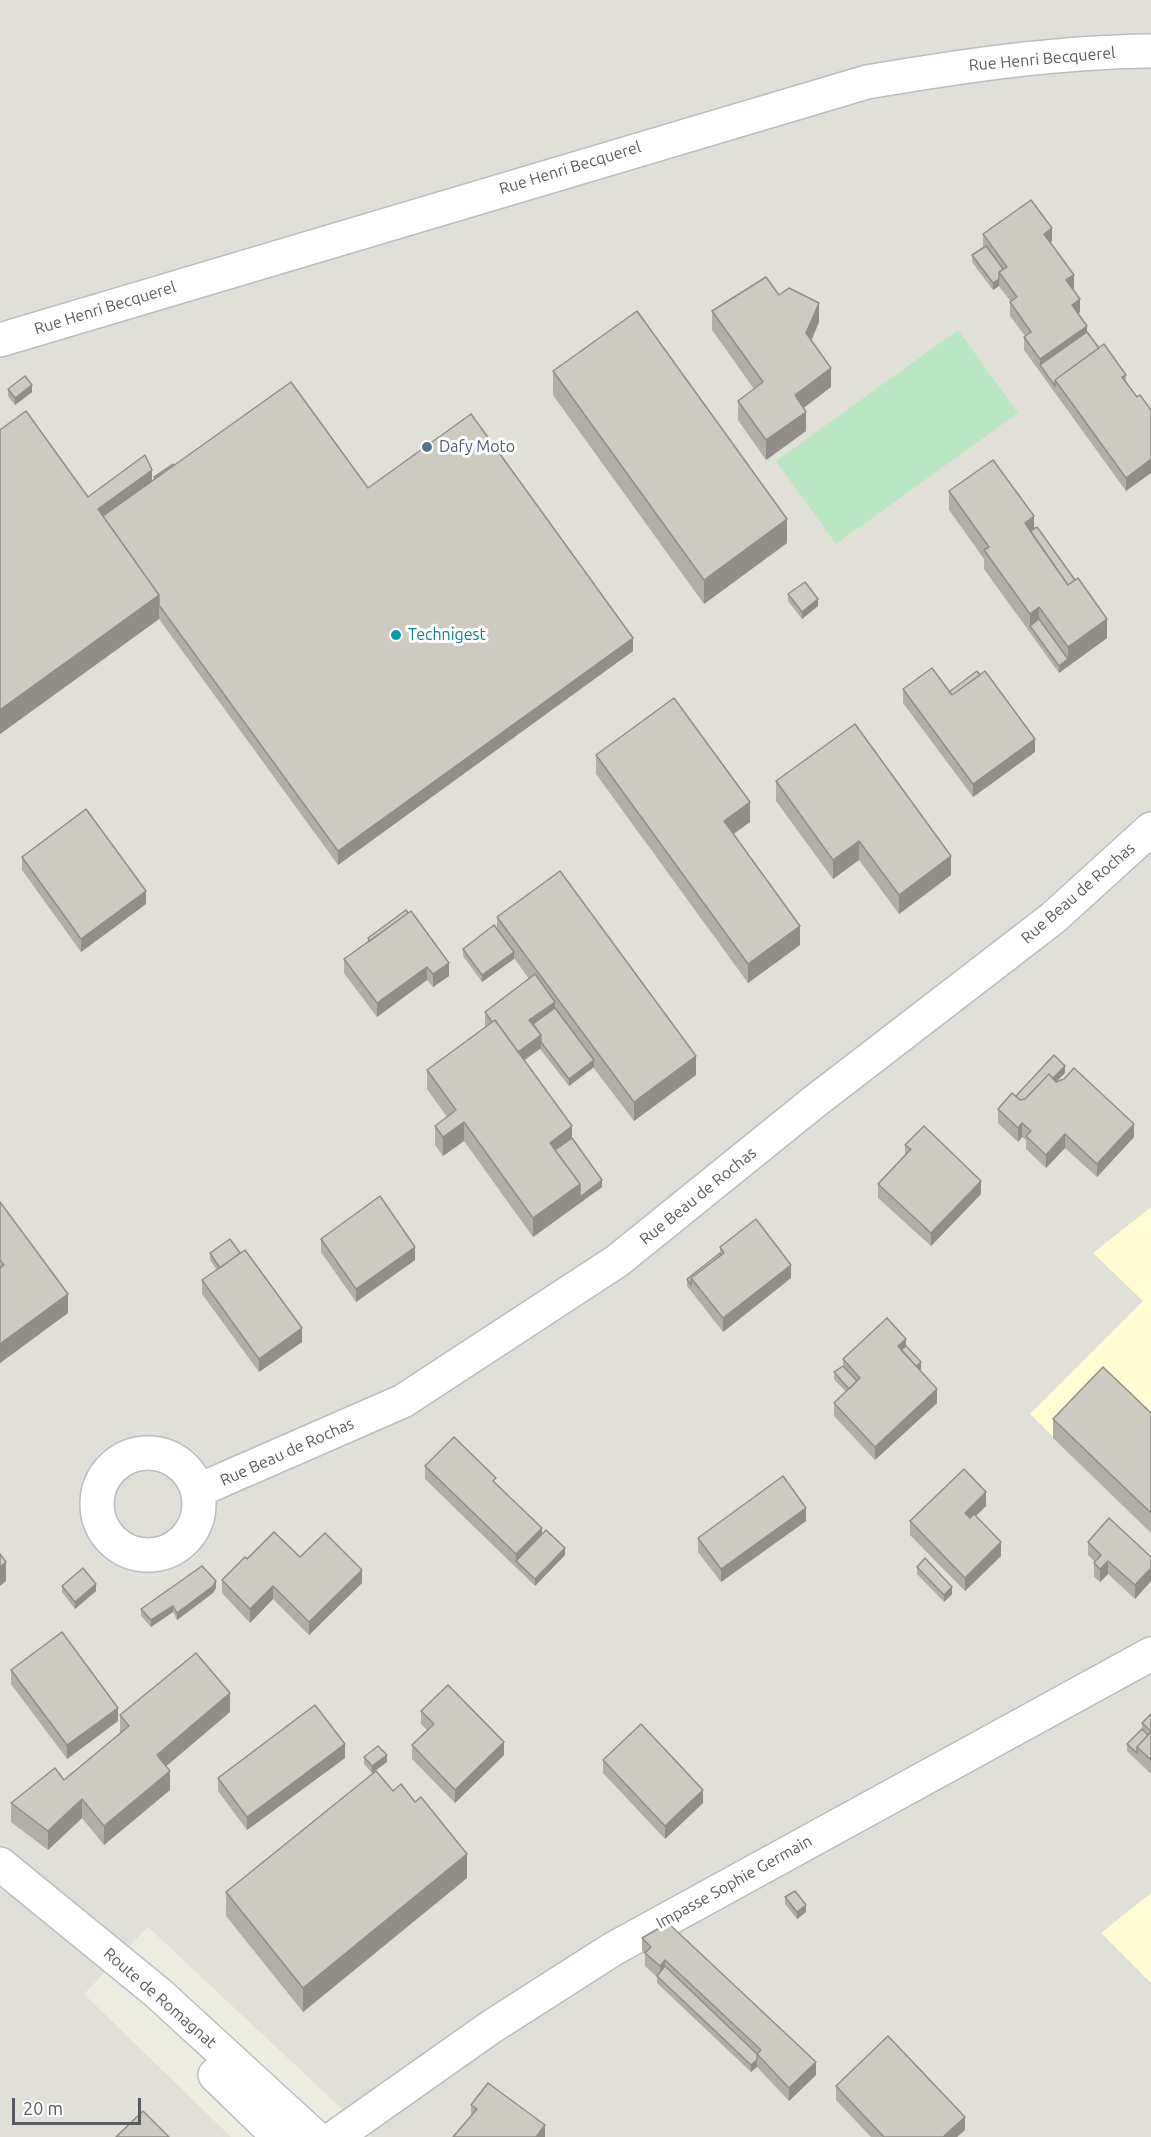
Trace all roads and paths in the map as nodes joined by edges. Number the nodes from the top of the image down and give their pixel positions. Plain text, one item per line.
1 (1151, 51) edge
2 (0, 340) edge
3 (1151, 829) edge
4 (197, 1491) dead end
5 (1151, 1654) edge
6 (0, 1864) edge
7 (0, 1890) edge
8 (279, 2137) edge
9 (315, 2137) edge
10 (335, 2137) edge

1 - 2 street, Rue Henri Becquerel
3 - 4 street, Rue Beau de Rochas
5 - 10 street, Impasse Sophie Germain
6 - 9 street, Route de Romagnat
7 - 8 street, Route de Romagnat

